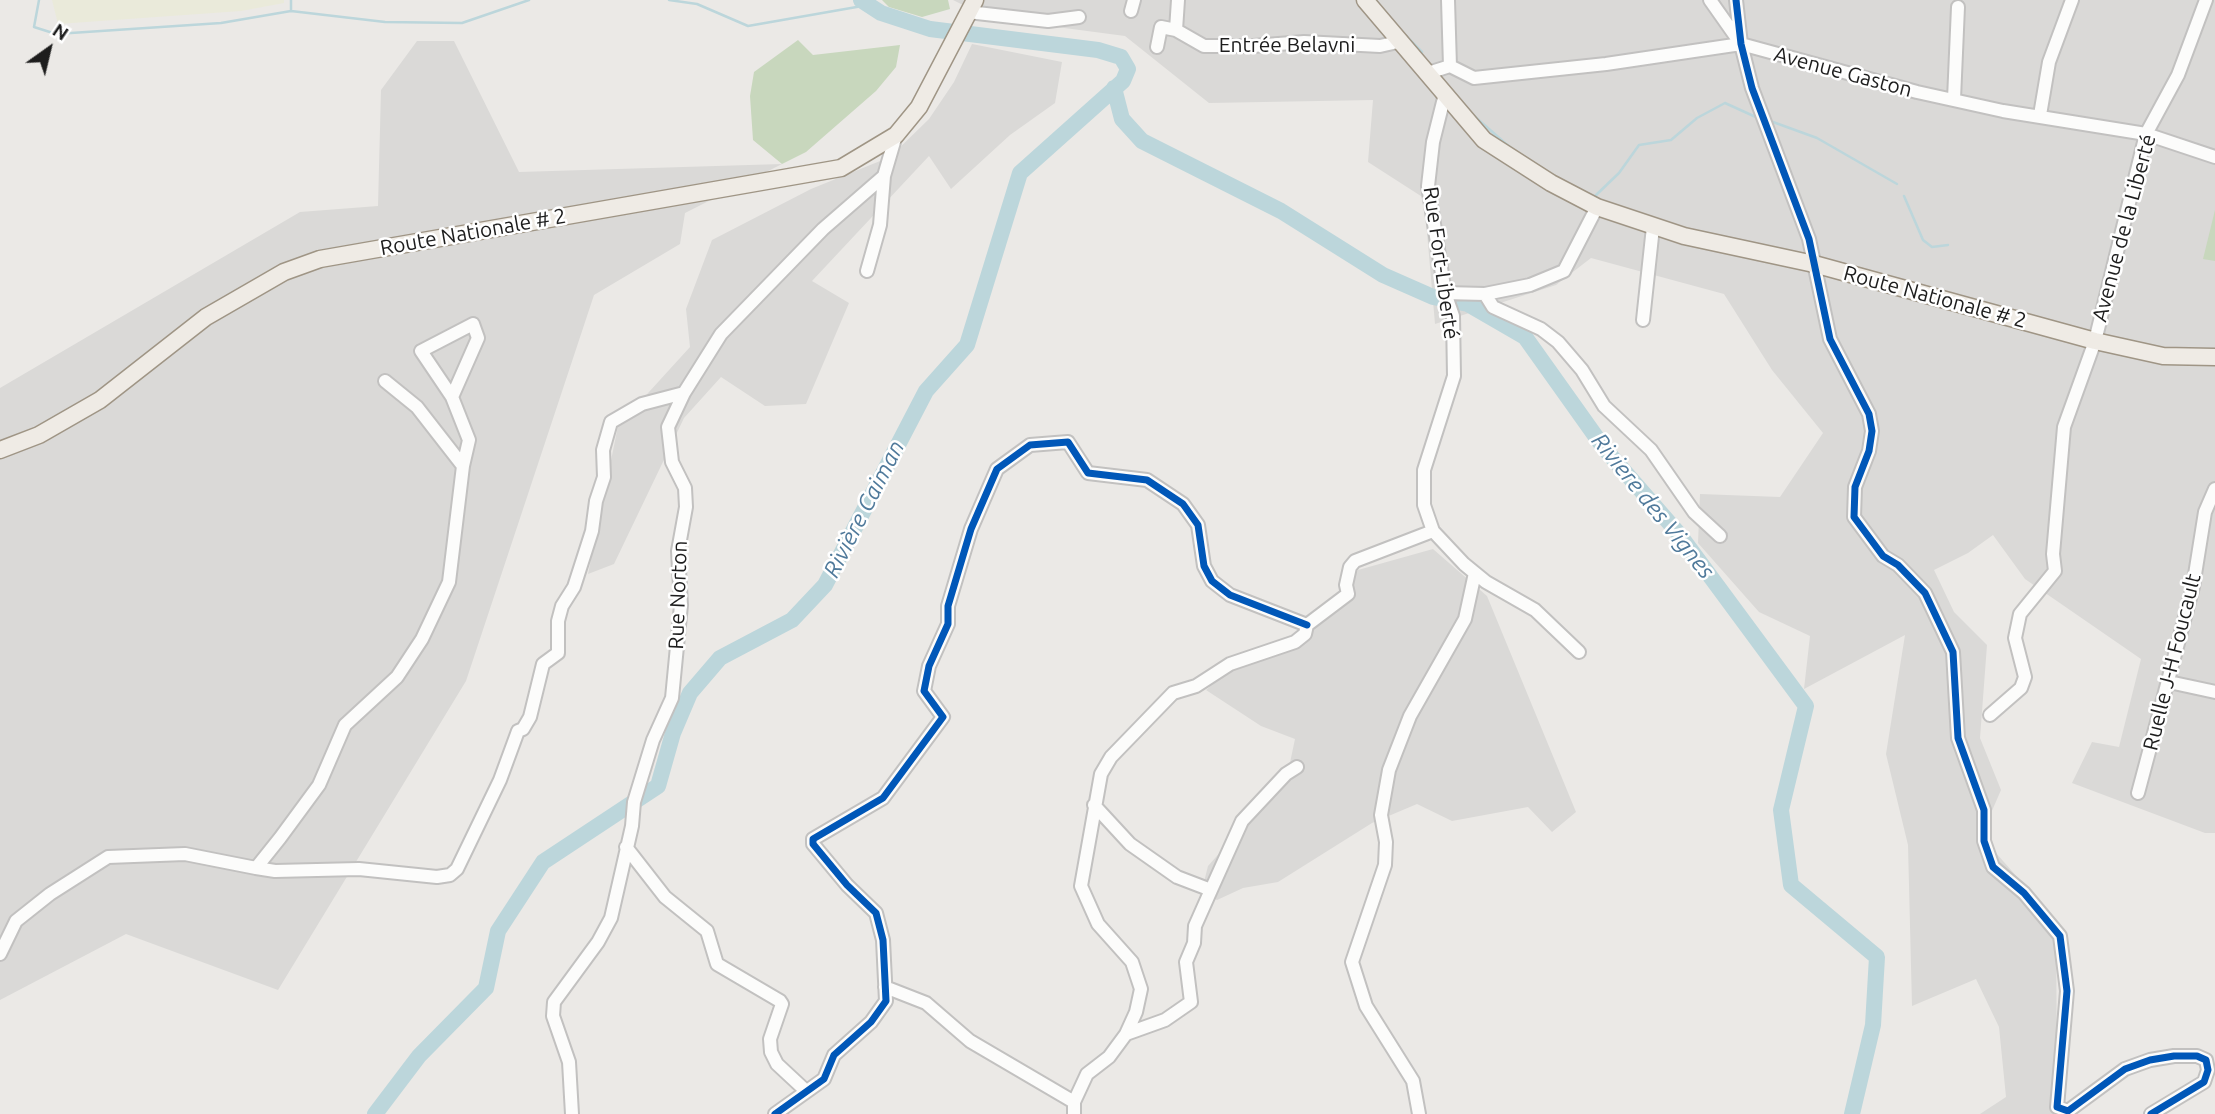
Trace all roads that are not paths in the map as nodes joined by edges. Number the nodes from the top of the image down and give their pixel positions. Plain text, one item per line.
1 (1178, 0) edge
2 (1364, 0) edge
3 (1448, 0) edge
4 (1710, 0) edge
5 (1736, 0) edge
6 (2072, 0) edge
7 (2206, 0) edge
8 (1958, 7) dead end
9 (970, 9) edge
10 (1079, 17) dead end
11 (1176, 30) junction
12 (1402, 41) junction
13 (1741, 44) junction
14 (1157, 47) dead end
15 (1450, 66) junction
16 (1429, 73) junction
17 (1445, 94) junction
18 (1954, 99) junction
19 (2040, 115) junction
20 (2146, 134) junction
21 (896, 135) junction
22 (2215, 157) edge
23 (884, 176) junction
24 (1597, 207) junction
25 (1653, 227) junction
26 (1814, 264) junction
27 (867, 271) dead end
28 (1445, 293) junction
29 (1485, 294) junction
30 (1643, 320) dead end
31 (2095, 341) junction
32 (2215, 357) edge
33 (385, 381) dead end
34 (684, 393) junction
35 (452, 397) junction
36 (0, 450) edge
37 (463, 467) junction
38 (2215, 489) edge
39 (1433, 531) junction
40 (1720, 536) dead end
41 (1475, 573) junction
42 (1307, 625) junction
43 (1579, 652) dead end
44 (2169, 682) junction
45 (2215, 692) edge
46 (1990, 715) dead end
47 (1297, 767) dead end
48 (2138, 793) dead end
49 (1094, 805) junction
50 (626, 847) junction
51 (256, 868) junction
52 (1210, 890) junction
53 (0, 954) edge
54 (885, 987) junction
55 (1126, 1034) junction
56 (806, 1091) junction
57 (1074, 1108) edge
58 (572, 1114) edge
59 (775, 1114) edge
60 (1419, 1114) edge
61 (2151, 1114) edge

1 - 11 street
2 - 12 main road, Route Nationale # 2
3 - 15 street
4 - 13 street
5 - 13 street
6 - 19 street
7 - 20 street, Avenue de la Liberté
8 - 18 street
9 - 10 street
9 - 21 main road, Route Nationale # 2
11 - 12 street, Entrée Belavni
11 - 14 street
12 - 16 main road, Route Nationale # 2
13 - 15 street, Avenue Gaston
13 - 18 street, Avenue Gaston
13 - 26 street
15 - 16 street
16 - 17 main road, Route Nationale # 2
17 - 24 main road, Route Nationale # 2
17 - 28 street, Rue Fort-Liberté
18 - 19 street, Avenue Gaston
19 - 20 street, Avenue Gaston
20 - 22 street, Avenue Gaston
20 - 31 street, Avenue de la Liberté
21 - 23 street
21 - 36 main road, Route Nationale # 2
23 - 27 street
23 - 34 street, Rue Norton
24 - 25 main road, Route Nationale # 2
24 - 29 street
25 - 26 main road, Route Nationale # 2
25 - 30 street
26 - 31 main road, Route Nationale # 2
26 - 61 street
28 - 29 street
28 - 39 street, Rue Fort-Liberté
29 - 40 street
31 - 32 main road, Route Nationale # 2
31 - 46 street, Avenue de la Liberté
33 - 37 street
34 - 50 street, Rue Norton
34 - 51 street
35 - 35 street
35 - 37 street
37 - 51 street
38 - 44 street, Ruelle J-H Foucault
39 - 41 street, Rue Fort-Liberté
39 - 42 street
41 - 43 street, Rue Fort-Liberté
41 - 60 street
42 - 49 street
42 - 54 street
44 - 45 street
44 - 48 street, Ruelle J-H Foucault
47 - 52 street
49 - 52 street
49 - 55 street
50 - 56 street
50 - 58 street, Rue Norton
51 - 53 street
52 - 55 street
54 - 56 street
54 - 57 street
55 - 57 street
56 - 59 street

